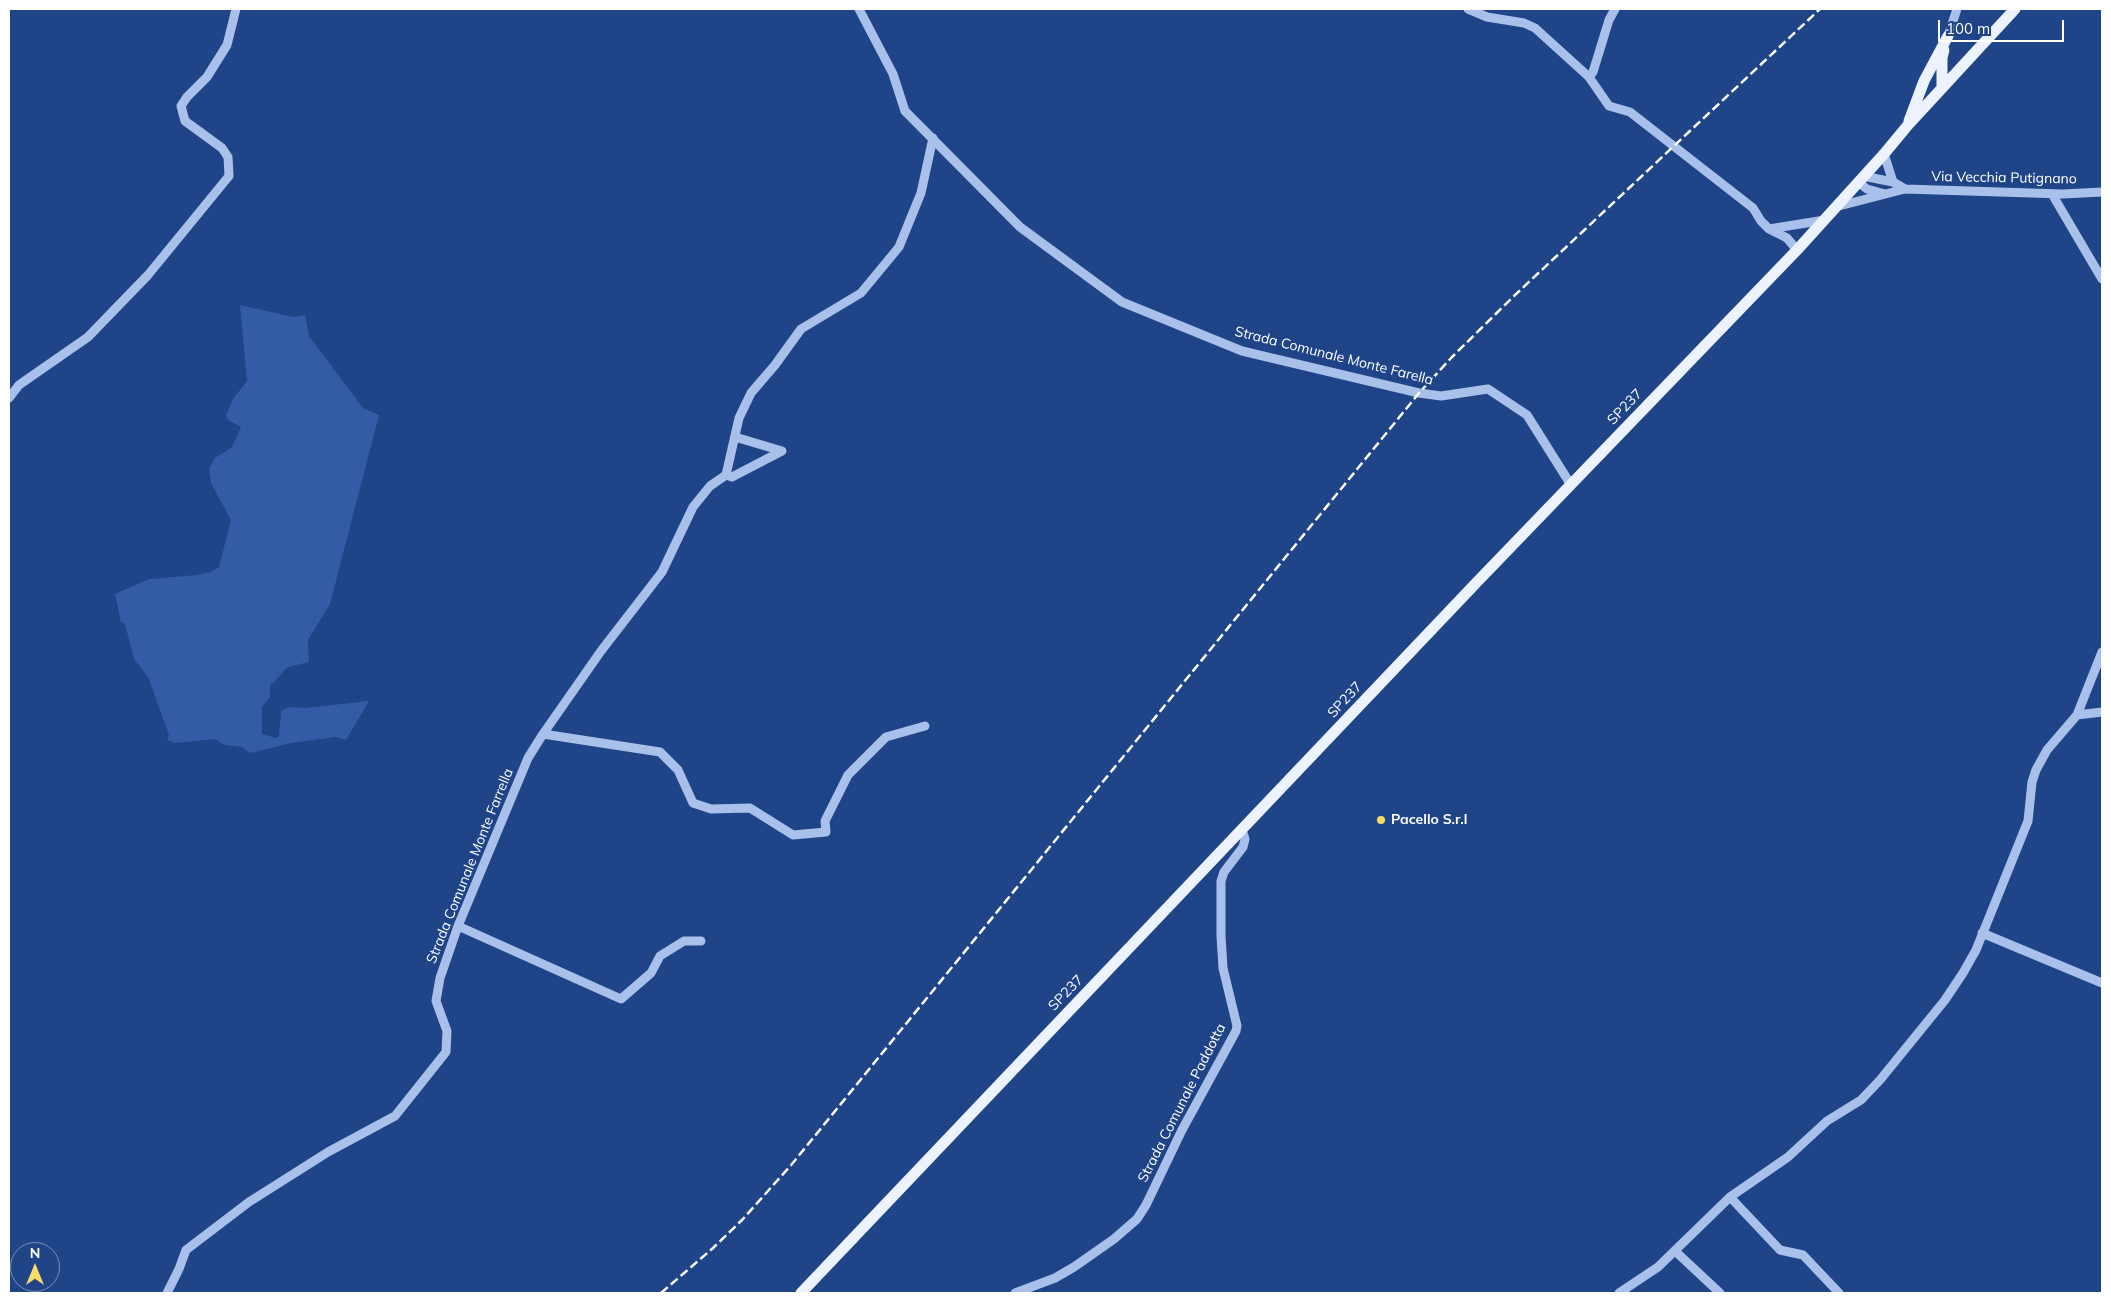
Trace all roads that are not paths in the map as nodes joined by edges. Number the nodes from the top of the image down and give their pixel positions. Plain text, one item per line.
1 (236, 9) edge
2 (859, 9) edge
3 (1468, 9) edge
4 (1615, 9) edge
5 (1957, 9) edge
6 (2015, 9) edge
7 (1948, 36) junction
8 (1962, 66) junction
9 (1929, 70) junction
10 (1589, 77) junction
11 (1940, 90) junction
12 (1908, 125) junction
13 (933, 138) junction
14 (1884, 154) junction
15 (1861, 179) junction
16 (1893, 182) junction
17 (1905, 189) junction
18 (2102, 192) edge
19 (1886, 194) junction
20 (2052, 194) junction
21 (1835, 207) junction
22 (1825, 220) junction
23 (1769, 230) junction
24 (1797, 250) junction
25 (2102, 279) edge
26 (9, 398) edge
27 (735, 437) junction
28 (726, 475) junction
29 (1571, 485) junction
30 (2102, 652) edge
31 (2102, 712) edge
32 (2077, 715) junction
33 (925, 726) dead end
34 (543, 734) junction
35 (1242, 830) junction
36 (458, 926) junction
37 (1982, 933) junction
38 (701, 941) dead end
39 (2102, 983) edge
40 (1730, 1197) junction
41 (1675, 1251) junction
42 (1630, 1287) junction
43 (166, 1293) edge
44 (800, 1293) edge
45 (1016, 1293) edge
46 (1619, 1293) edge
47 (1638, 1293) edge
48 (1720, 1293) edge
49 (1839, 1293) edge

1 - 26 street
2 - 13 street, Strada Comunale Monte Farella
3 - 10 street
4 - 10 street
5 - 7 street
6 - 8 main road, SP237
7 - 8 main road
7 - 9 main road
7 - 11 main road
8 - 11 main road, SP237
9 - 11 main road
9 - 12 main road
10 - 23 street
11 - 12 main road, SP237
12 - 14 main road, SP237 / SP237
13 - 27 street
13 - 29 street, Strada Comunale Monte Farella
14 - 15 main road, SP237 / SP237
14 - 16 street
15 - 16 street, Via Vecchia Putignano
15 - 19 street
15 - 21 main road, SP237 / SP237
16 - 17 street, Via Vecchia Putignano
17 - 19 street, Via Vecchia Putignano
17 - 20 street, Via Vecchia Putignano
18 - 20 street, Via Vecchia Putignano
19 - 21 street, Via Vecchia Putignano
20 - 25 street
21 - 22 main road, SP237 / SP237
22 - 23 street
22 - 24 main road, SP237 / SP237
23 - 24 street
24 - 29 main road, SP237 / SP237
27 - 28 street
27 - 28 street
28 - 34 street, Strada Comunale Monte Farrella
29 - 35 main road, SP237 / SP237
30 - 32 street
31 - 32 street
32 - 37 street
33 - 34 street
34 - 36 street, Strada Comunale Monte Farrella
35 - 44 main road, SP237 / SP237
35 - 45 street, Strada Comunale Paddotta
36 - 38 street
36 - 43 street, Strada Comunale Monte Farrella
37 - 39 street
37 - 40 street
40 - 41 street
40 - 49 street
41 - 42 street
41 - 48 street
42 - 46 street
42 - 47 street

